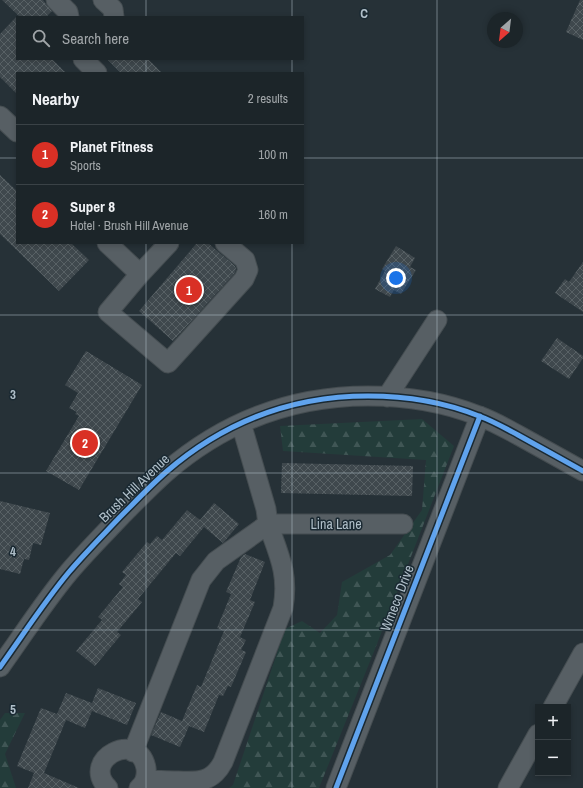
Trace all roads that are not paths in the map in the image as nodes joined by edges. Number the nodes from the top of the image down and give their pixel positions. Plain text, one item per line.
1 (56, 0) edge
2 (103, 0) edge
3 (69, 16) edge
4 (114, 16) edge
5 (84, 60) edge
6 (96, 72) edge
7 (0, 116) edge
8 (16, 131) edge
9 (108, 244) edge
10 (168, 244) edge
11 (226, 244) edge
12 (140, 274) junction
13 (437, 320) dead end
14 (387, 397) junction
15 (480, 416) junction
16 (241, 423) junction
17 (583, 472) edge
18 (268, 524) junction
19 (403, 524) dead end
20 (583, 653) edge
21 (0, 667) edge
22 (555, 704) edge
23 (535, 739) edge
24 (133, 752) junction
25 (142, 784) edge
26 (108, 788) edge
27 (336, 788) edge
28 (508, 788) edge

1 - 3 street
2 - 4 street
5 - 6 street
7 - 8 street
9 - 12 street
10 - 12 street
11 - 12 street
13 - 14 street
14 - 15 street, Brush Hill Avenue
14 - 16 street, Brush Hill Avenue
15 - 17 street, Brush Hill Avenue
15 - 27 street, Wmeco Drive
16 - 18 street
16 - 21 street, Brush Hill Avenue
18 - 19 street, Lina Lane
18 - 24 street
18 - 25 street
20 - 22 street
23 - 28 street
24 - 25 street
24 - 26 street

